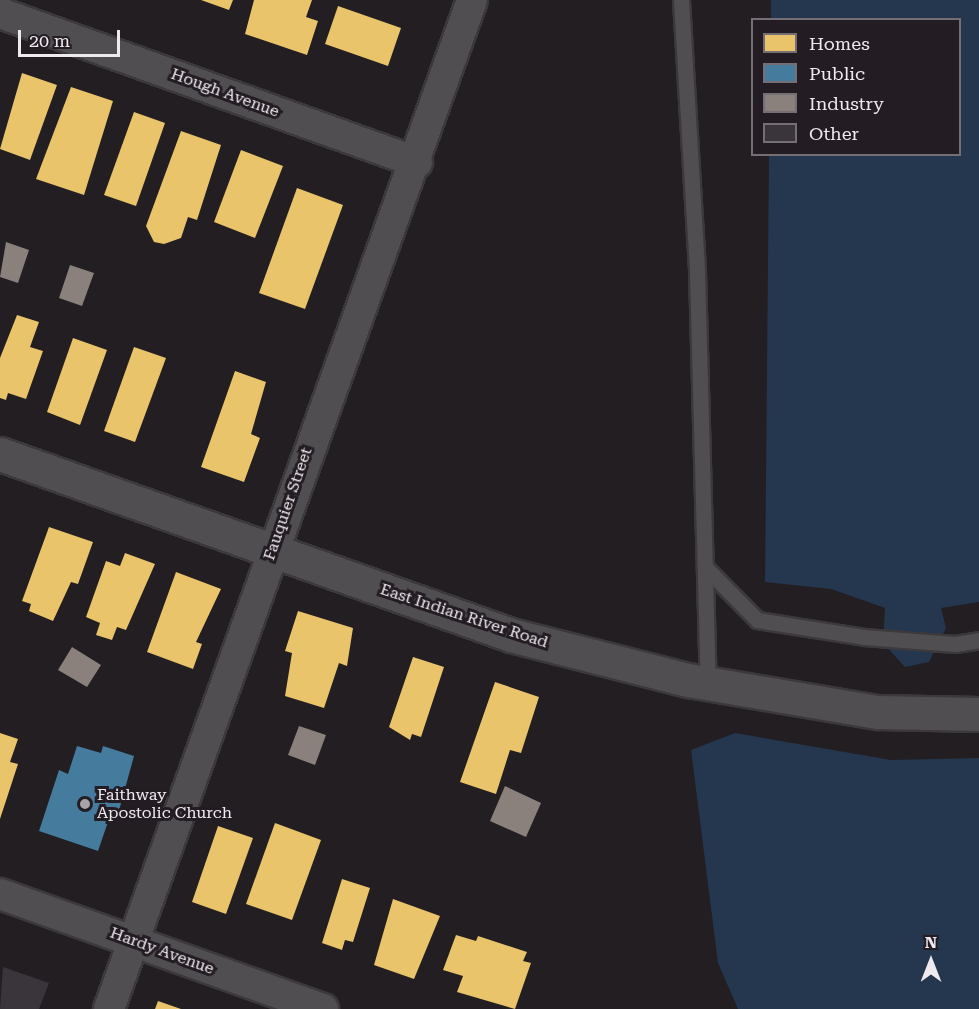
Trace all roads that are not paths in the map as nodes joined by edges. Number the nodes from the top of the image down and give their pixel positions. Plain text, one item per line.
1 (472, 0) edge
2 (681, 0) edge
3 (0, 13) edge
4 (417, 162) junction
5 (0, 454) edge
6 (272, 551) junction
7 (705, 567) junction
8 (979, 640) edge
9 (708, 683) junction
10 (979, 714) edge
11 (0, 894) edge
12 (133, 941) junction
13 (110, 1009) edge
14 (323, 1009) edge

1 - 4 street, Fauquier Street
2 - 7 lane
3 - 4 street, Hough Avenue
4 - 6 street, Fauquier Street
5 - 6 street, East Indian River Road
6 - 9 street, East Indian River Road
6 - 12 street, Fauquier Street
7 - 8 lane
7 - 9 lane
9 - 10 street, East Indian River Road
11 - 12 street, Hardy Avenue
12 - 13 street, Fauquier Street
12 - 14 street, Hardy Avenue

